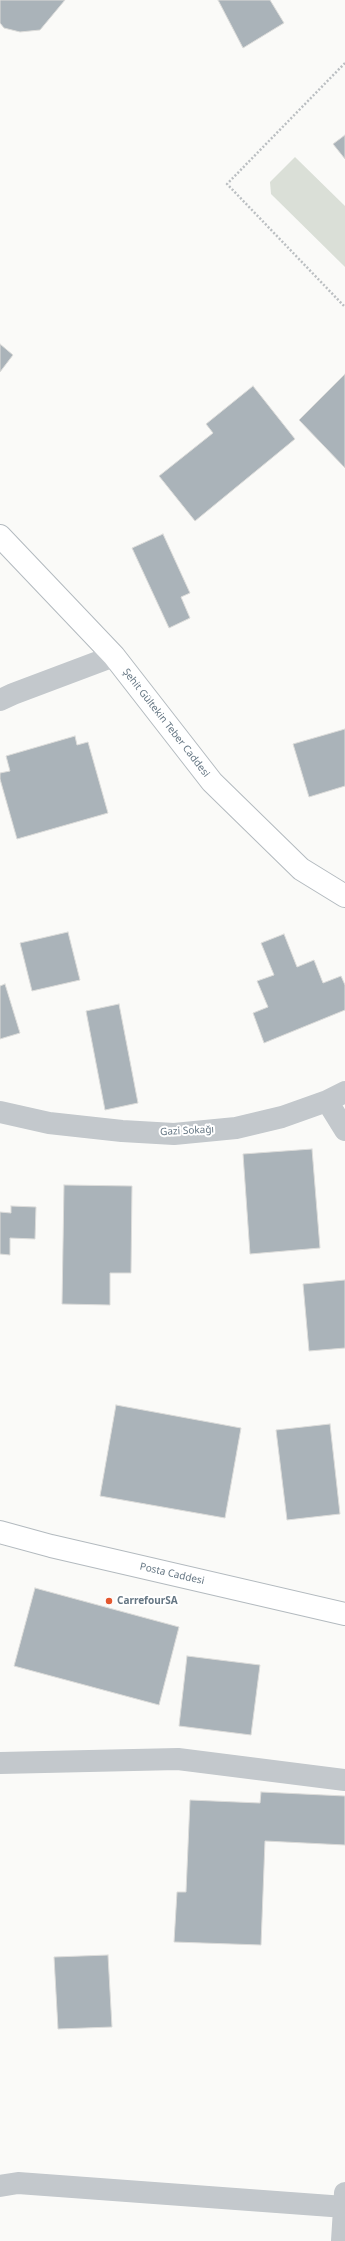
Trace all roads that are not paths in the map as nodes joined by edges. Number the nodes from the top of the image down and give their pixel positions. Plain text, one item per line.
1 (0, 536) edge
2 (114, 656) junction
3 (0, 700) edge
4 (345, 896) edge
5 (336, 1096) edge
6 (0, 1112) edge
7 (345, 1130) edge
8 (0, 1532) edge
9 (345, 1614) edge
10 (0, 1763) edge
11 (345, 1780) edge
12 (0, 2186) edge
13 (345, 2202) edge
14 (342, 2241) edge

1 - 2 street, Şehit Gültekin Teber Caddesi
2 - 3 street
2 - 4 street, Şehit Gültekin Teber Caddesi
5 - 6 street, Gazi Sokağı
5 - 7 street
8 - 9 street, Posta Caddesi
10 - 11 street
12 - 13 street
13 - 14 street

